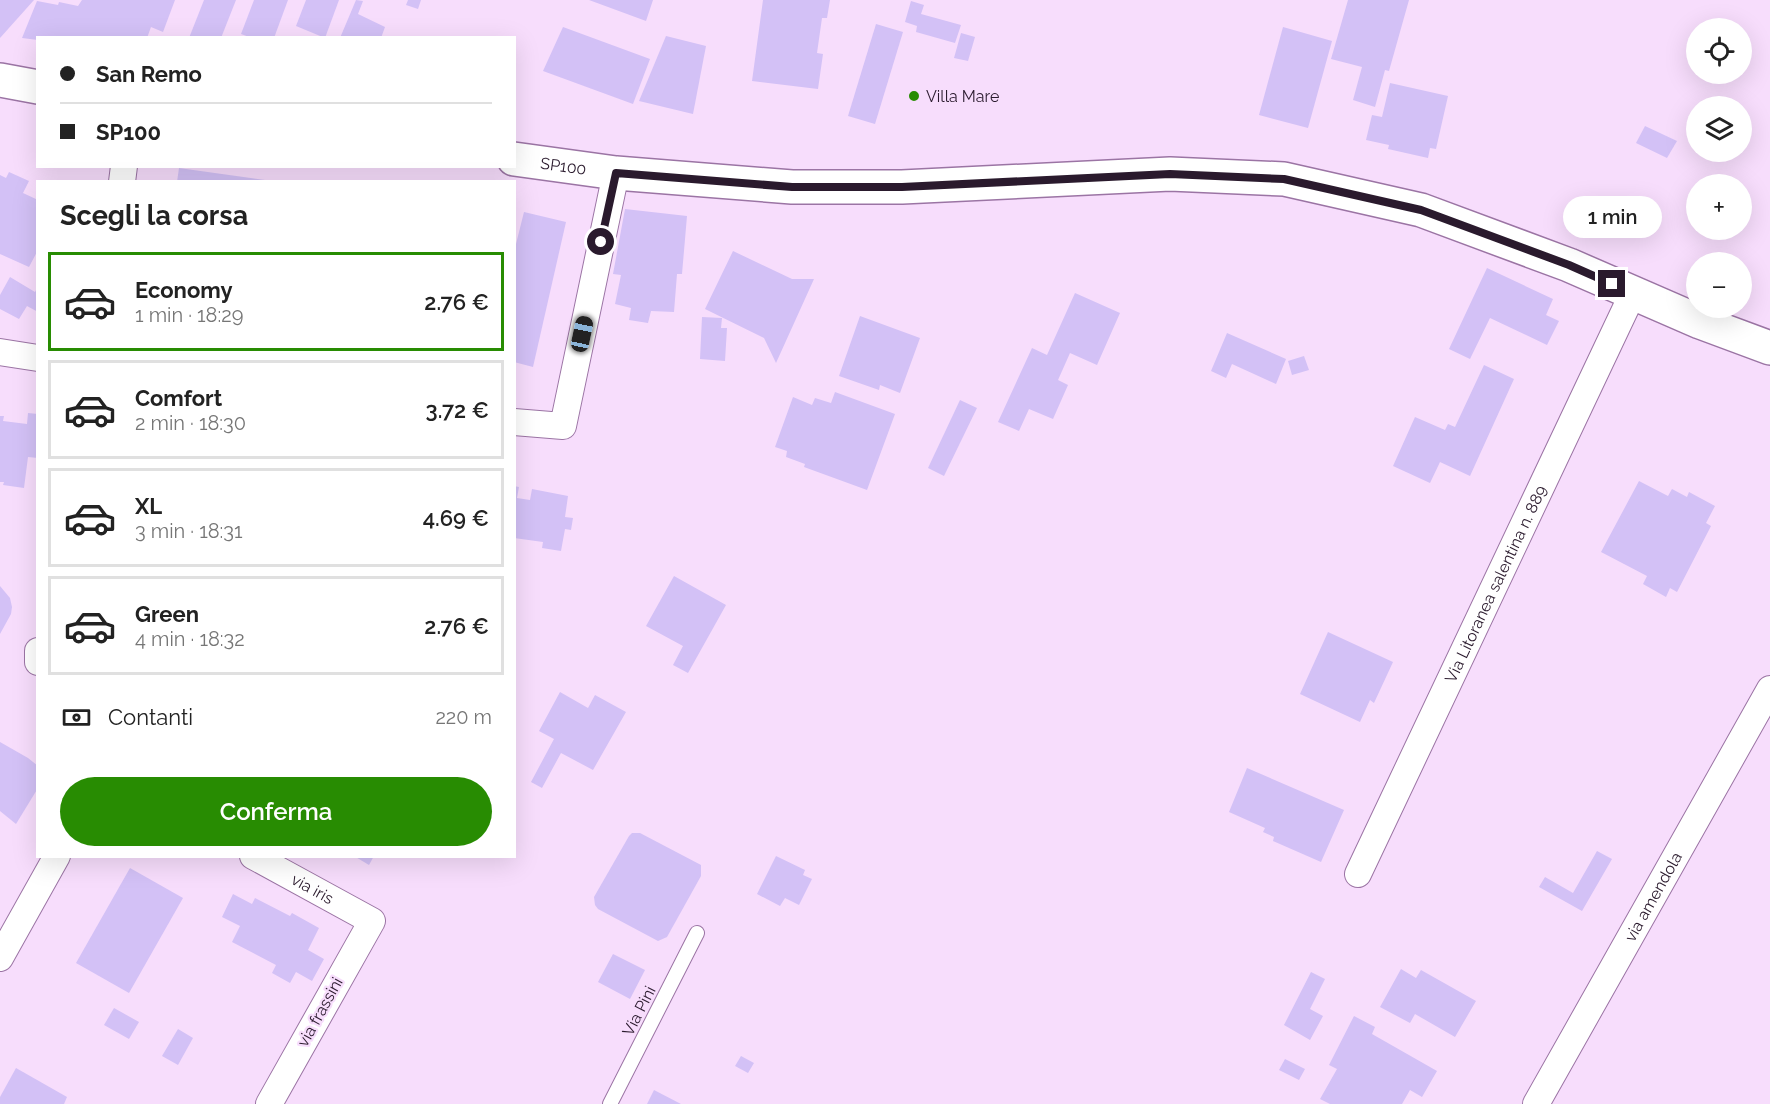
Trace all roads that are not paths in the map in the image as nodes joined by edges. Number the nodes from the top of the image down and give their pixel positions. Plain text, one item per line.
1 (0, 81) edge
2 (36, 87) edge
3 (516, 159) edge
4 (616, 173) junction
5 (1633, 293) junction
6 (1770, 348) edge
7 (0, 352) edge
8 (36, 358) edge
9 (516, 422) edge
10 (1770, 689) edge
11 (56, 858) edge
12 (257, 858) edge
13 (1358, 874) dead end
14 (372, 921) joint
15 (697, 933) dead end
16 (0, 958) edge
17 (269, 1104) edge
18 (610, 1104) edge
19 (1536, 1104) edge

1 - 2 main road
3 - 4 main road, SP100 / SP100
4 - 5 main road, SP100 / SP100
4 - 9 street
5 - 6 main road, SP100 / SP100
5 - 13 street, Via Litoranea salentina n. 889
7 - 8 street
10 - 19 street, via amendola
11 - 16 street
12 - 14 street, via iris
14 - 17 street, via frassini
15 - 18 lane, Via Pini

